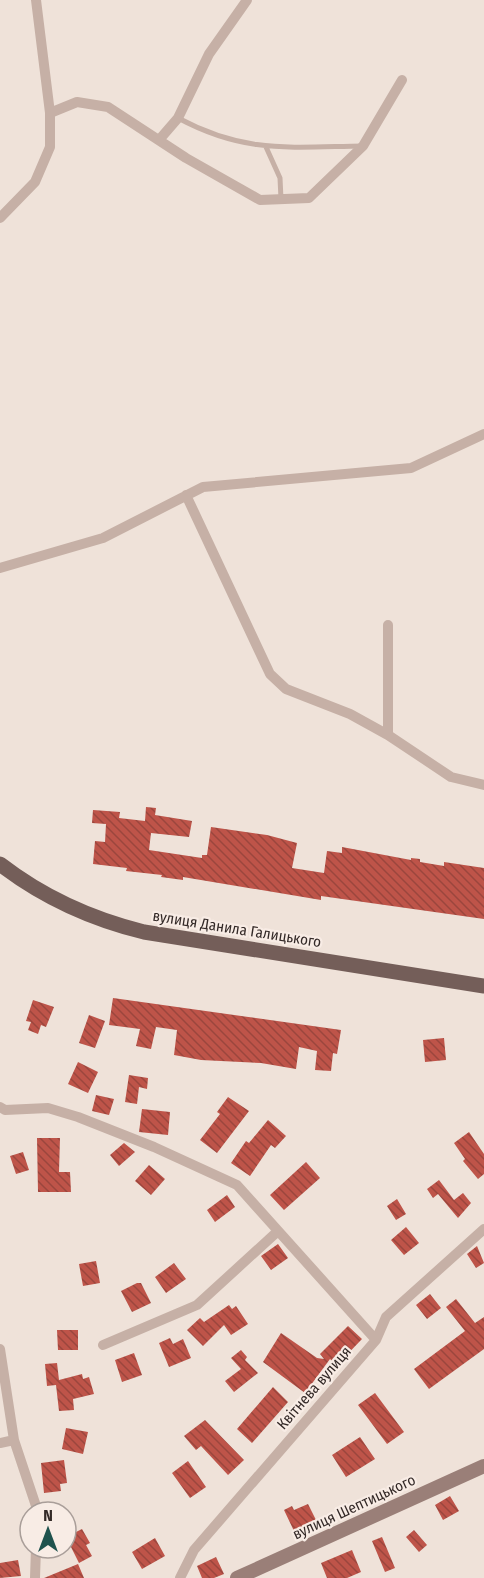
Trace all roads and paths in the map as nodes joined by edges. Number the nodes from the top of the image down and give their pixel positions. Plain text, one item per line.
1 (36, 0) edge
2 (247, 0) edge
3 (402, 80) dead end
4 (50, 113) junction
5 (178, 118) junction
6 (159, 140) junction
7 (363, 146) junction
8 (266, 147) junction
9 (281, 199) junction
10 (0, 218) edge
11 (484, 434) edge
12 (186, 495) junction
13 (0, 568) edge
14 (388, 625) dead end
15 (388, 735) junction
16 (484, 784) edge
17 (0, 864) edge
18 (484, 986) edge
19 (0, 1107) edge
20 (484, 1229) edge
21 (278, 1231) junction
22 (376, 1340) junction
23 (103, 1345) dead end
24 (0, 1349) edge
25 (14, 1440) junction
26 (0, 1443) edge
27 (484, 1466) edge
28 (34, 1500) edge
29 (36, 1560) edge
30 (35, 1578) edge
31 (180, 1578) edge
32 (237, 1578) edge

1 - 4 street
2 - 5 street
3 - 7 street
4 - 6 street
4 - 10 street
5 - 6 street
5 - 8 lane
6 - 9 street
7 - 8 lane
7 - 9 street
8 - 9 lane
11 - 12 street
12 - 13 street
12 - 15 street
14 - 15 street
15 - 16 street
17 - 18 main road, вулиця Данила Галицького
19 - 21 street
20 - 22 street, Квітнева вулиця
21 - 22 street
21 - 23 street
22 - 31 street, Квітнева вулиця
24 - 25 street
25 - 26 street
25 - 28 street
27 - 32 street, вулиця Шептицького
29 - 30 street

